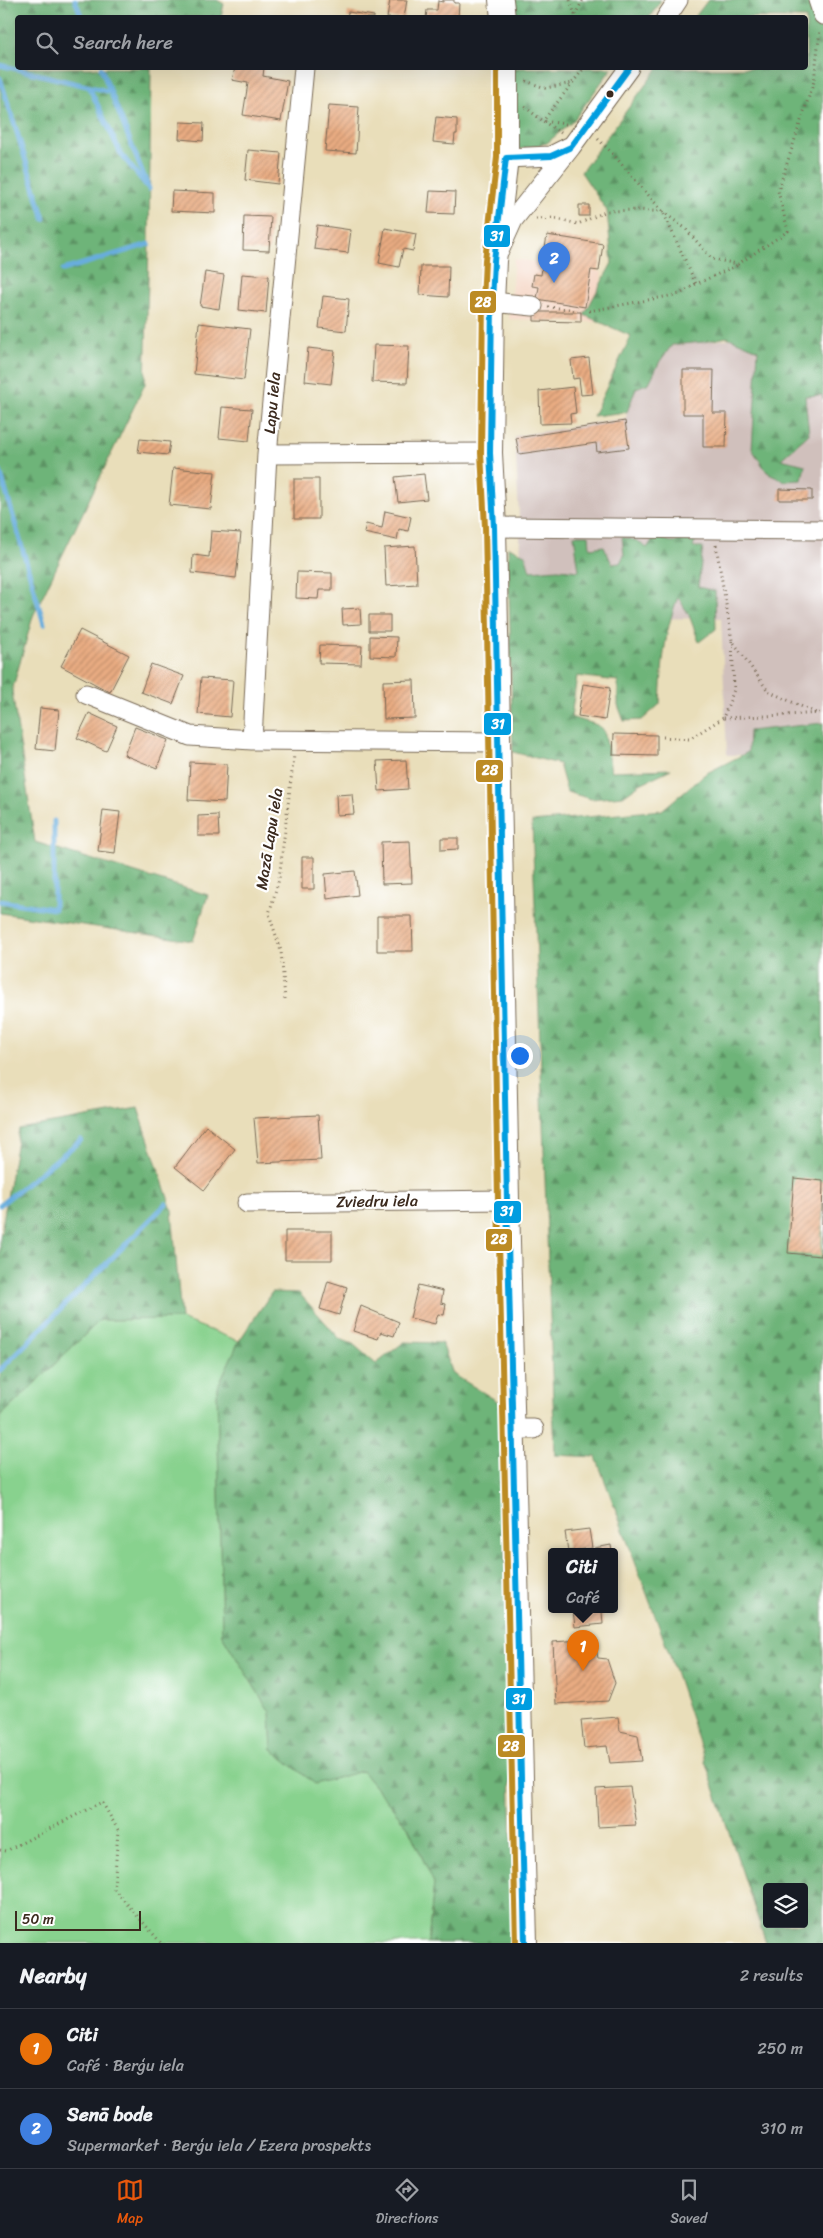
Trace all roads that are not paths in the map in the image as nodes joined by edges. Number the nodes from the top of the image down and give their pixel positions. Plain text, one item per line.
1 (501, 0) edge
2 (678, 0) edge
3 (818, 0) edge
4 (823, 14) edge
5 (503, 15) edge
6 (668, 15) edge
7 (304, 70) edge
8 (628, 70) edge
9 (506, 76) edge
10 (571, 147) junction
11 (506, 158) junction
12 (494, 261) junction
13 (492, 302) junction
14 (533, 306) road end
15 (268, 454) junction
16 (490, 454) junction
17 (494, 527) junction
18 (823, 530) edge
19 (86, 694) dead end
20 (252, 740) junction
21 (498, 742) junction
22 (507, 1200) junction
23 (247, 1203) dead end
24 (525, 1943) edge

1 - 5 main road
2 - 6 street
3 - 4 street
7 - 15 street, Lapu iela
8 - 10 street
9 - 11 main road
10 - 11 street
10 - 12 street
11 - 12 main road
12 - 13 main road
13 - 14 street
13 - 16 main road
15 - 16 street
15 - 20 street, Lapu iela
16 - 17 main road
17 - 18 street
17 - 21 main road
19 - 20 street
20 - 21 street
21 - 22 main road
22 - 23 street, Zviedru iela
22 - 24 main road

